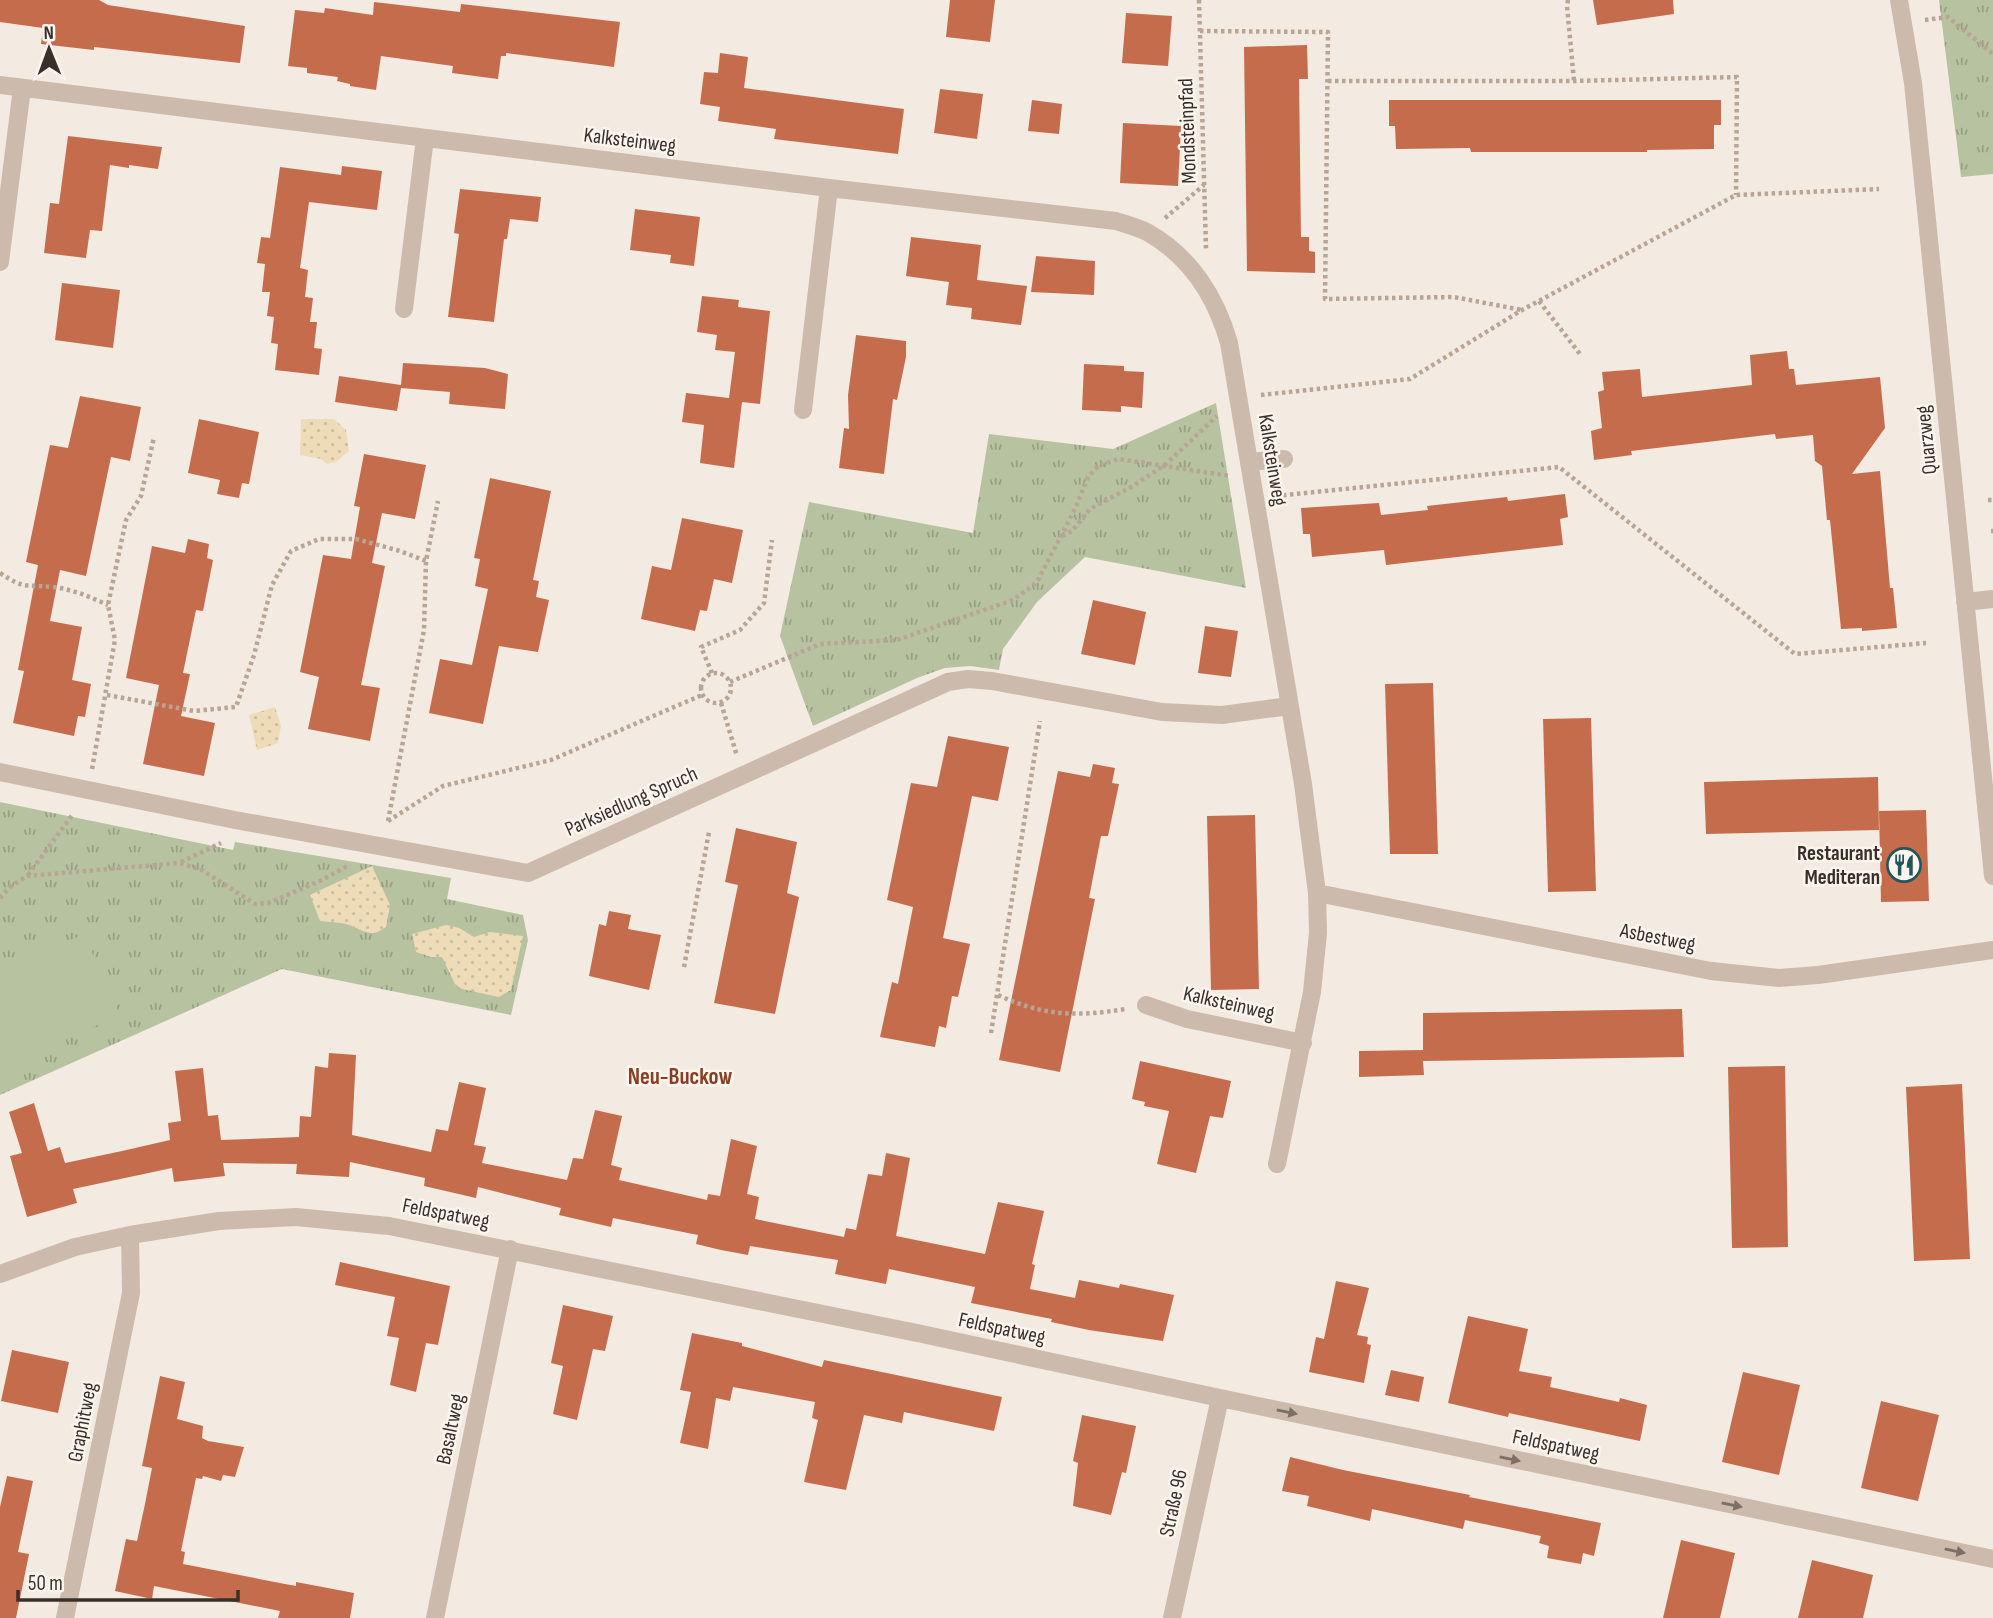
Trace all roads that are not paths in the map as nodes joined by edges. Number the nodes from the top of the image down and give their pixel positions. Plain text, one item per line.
1 (1899, 0) edge
2 (0, 85) edge
3 (22, 88) junction
4 (425, 138) junction
5 (829, 188) junction
6 (0, 262) edge
7 (404, 309) dead end
8 (803, 410) dead end
9 (1284, 459) dead end
10 (1250, 462) junction
11 (1993, 599) edge
12 (1965, 602) junction
13 (1289, 706) junction
14 (0, 772) edge
15 (1993, 876) edge
16 (1317, 892) junction
17 (1993, 950) edge
18 (1139, 1006) road end
19 (1303, 1043) junction
20 (1276, 1164) dead end
21 (130, 1234) junction
22 (510, 1249) junction
23 (0, 1274) edge
24 (1220, 1398) junction
25 (1993, 1559) edge
26 (65, 1618) edge
27 (435, 1618) edge
28 (1172, 1618) edge

1 - 12 street, Quarzweg
2 - 3 street, Kalksteinweg
3 - 4 street, Kalksteinweg
3 - 6 street
4 - 5 street, Kalksteinweg
4 - 7 street
5 - 8 street
5 - 10 street, Kalksteinweg
9 - 10 street
10 - 13 street, Kalksteinweg
11 - 12 street
12 - 15 street, Quarzweg
13 - 14 street, Parksiedlung Spruch
13 - 16 street, Kalksteinweg
16 - 17 street, Asbestweg
16 - 19 street, Kalksteinweg
18 - 19 street, Kalksteinweg
19 - 20 street, Kalksteinweg
21 - 22 street, Feldspatweg
21 - 23 street, Feldspatweg
21 - 26 street, Graphitweg
22 - 24 street, Feldspatweg
22 - 27 street, Basaltweg
24 -> 25 street, Feldspatweg
24 - 28 street, Straße 96

